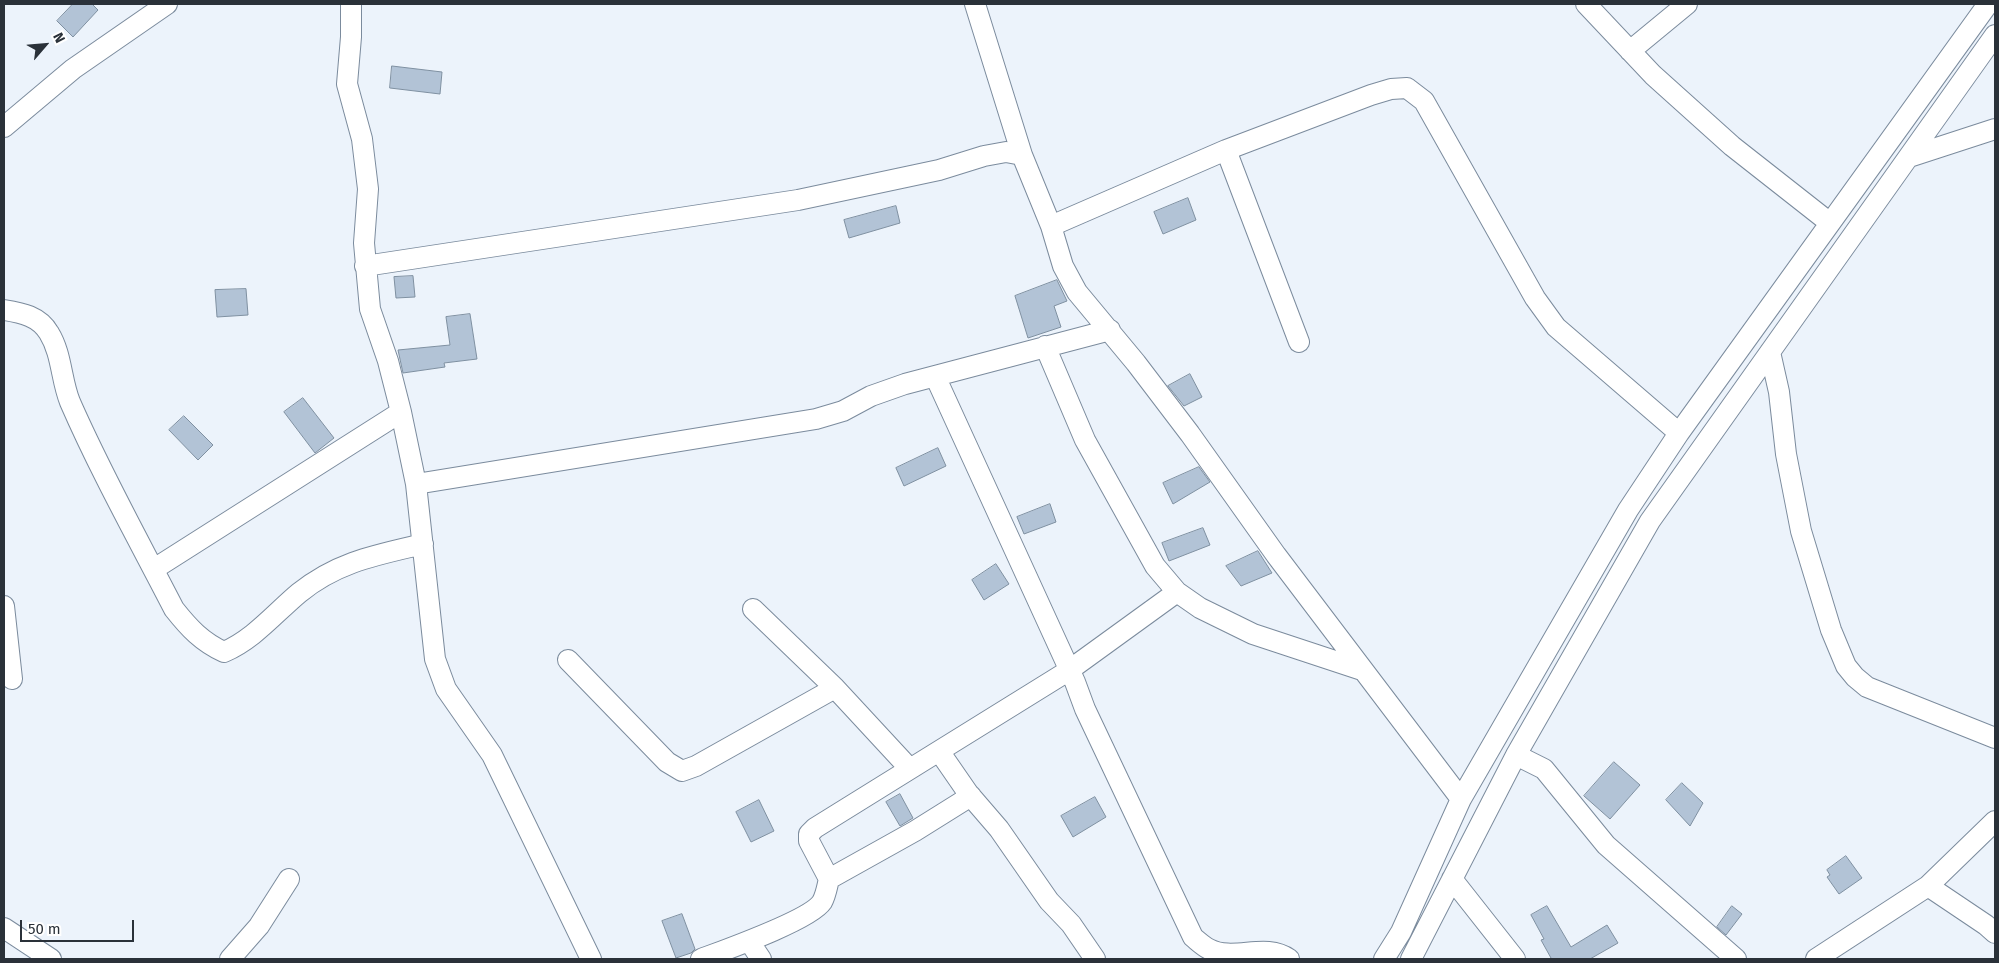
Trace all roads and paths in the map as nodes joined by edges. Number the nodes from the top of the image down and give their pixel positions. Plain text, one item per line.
1 (167, 4) edge
2 (351, 4) edge
3 (975, 4) edge
4 (1586, 4) edge
5 (1687, 4) edge
6 (1988, 4) edge
7 (1995, 35) edge
8 (1630, 51) junction
9 (4, 127) edge
10 (1995, 129) edge
11 (1226, 150) junction
12 (1022, 155) junction
13 (1909, 157) junction
14 (1830, 223) junction
15 (1051, 226) junction
16 (365, 266) junction
17 (4, 310) edge
18 (1110, 330) junction
19 (1299, 342) dead end
20 (1045, 346) junction
21 (1770, 352) junction
22 (935, 376) junction
23 (401, 412) junction
24 (1679, 432) junction
25 (416, 484) junction
26 (423, 544) junction
27 (154, 569) junction
28 (1177, 592) junction
29 (4, 606) edge
30 (753, 609) dead end
31 (568, 660) dead end
32 (1362, 670) junction
33 (1068, 671) junction
34 (12, 679) dead end
35 (835, 688) junction
36 (1995, 738) edge
37 (938, 752) junction
38 (1516, 755) junction
39 (910, 769) junction
40 (971, 796) junction
41 (1461, 799) junction
42 (1995, 821) edge
43 (289, 879) dead end
44 (829, 879) junction
45 (1452, 879) junction
46 (1928, 886) junction
47 (4, 928) edge
48 (1995, 933) edge
49 (749, 941) junction
50 (41, 956) edge
51 (1415, 957) edge
52 (230, 959) edge
53 (591, 959) edge
54 (701, 959) edge
55 (761, 959) edge
56 (1094, 959) edge
57 (1289, 959) edge
58 (1384, 959) edge
59 (1515, 959) edge
60 (1736, 959) edge
61 (1816, 959) edge

1 - 9 street
2 - 16 street
3 - 12 street
4 - 8 street
5 - 8 street
6 - 14 street
7 - 13 street
8 - 14 street
10 - 13 street
11 - 15 street
11 - 19 street
11 - 24 street
12 - 15 street
12 - 16 street
13 - 21 street
14 - 24 street
15 - 18 street
16 - 23 street
17 - 27 street
18 - 20 street
18 - 32 street
20 - 22 street
20 - 28 street
21 - 36 street
21 - 38 street
22 - 25 street
22 - 33 street
23 - 25 street
23 - 27 street
24 - 41 street
25 - 26 street
26 - 27 street
26 - 53 street
28 - 32 street
28 - 33 street
29 - 34 street
30 - 35 street
31 - 35 street
32 - 41 street
33 - 37 street
33 - 57 street
35 - 39 street
37 - 39 street
37 - 40 street
38 - 45 street
38 - 60 street
39 - 44 street
40 - 44 street
40 - 56 street
41 - 58 street
42 - 46 street
43 - 52 street
44 - 49 street
45 - 51 street
45 - 59 street
46 - 48 street
46 - 61 street
47 - 50 street
49 - 54 street
49 - 55 street

